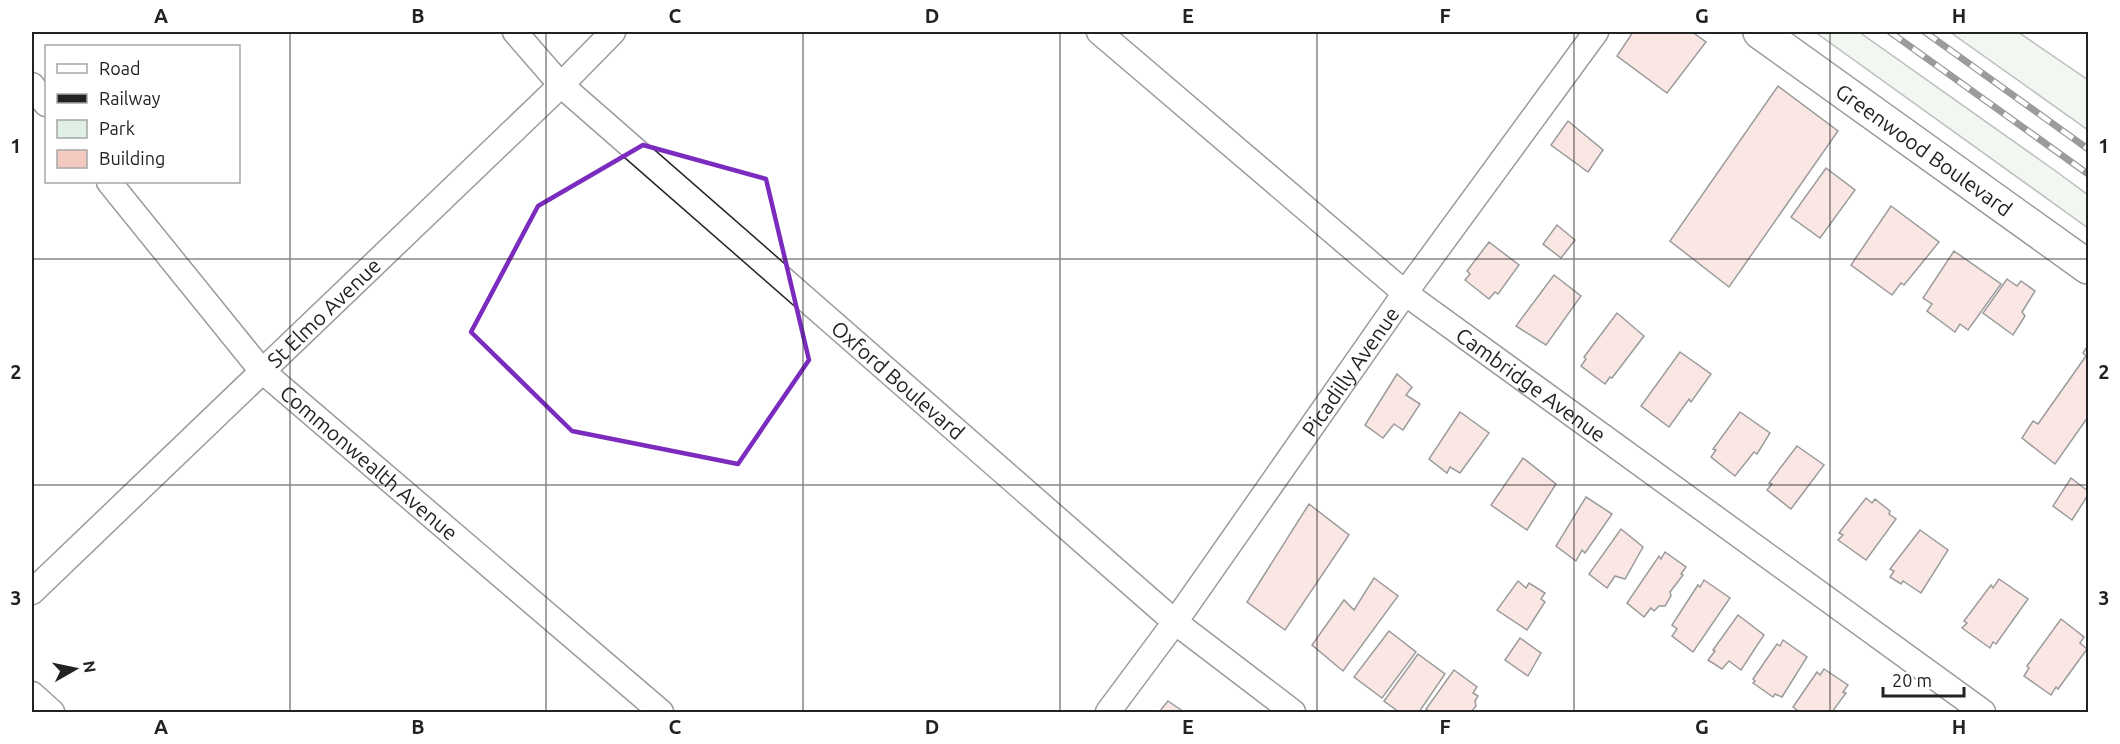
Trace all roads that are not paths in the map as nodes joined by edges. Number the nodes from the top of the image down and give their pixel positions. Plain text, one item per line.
1 (515, 32) edge
2 (613, 32) edge
3 (1099, 32) edge
4 (1596, 32) edge
5 (1760, 32) edge
6 (32, 85) edge
7 (561, 85) junction
8 (45, 103) edge
9 (110, 183) edge
10 (2088, 267) edge
11 (1405, 293) junction
12 (261, 370) junction
13 (32, 592) edge
14 (1175, 622) junction
15 (32, 694) edge
16 (52, 712) edge
17 (661, 712) edge
18 (1108, 712) edge
19 (1293, 712) edge
20 (1983, 712) edge

1 - 7 street, Oxford Boulevard
2 - 7 street, St Elmo Avenue
3 - 11 street, Cambridge Avenue
4 - 11 street, Picadilly Avenue
5 - 10 street, Greenwood Boulevard
6 - 8 street
7 - 12 street, St Elmo Avenue
7 - 14 street, Oxford Boulevard
9 - 12 street, Commonwealth Avenue
11 - 14 street, Picadilly Avenue
11 - 20 street, Cambridge Avenue
12 - 13 street, St Elmo Avenue
12 - 17 street, Commonwealth Avenue
14 - 18 street, Picadilly Avenue
14 - 19 street, Oxford Boulevard
15 - 16 street

